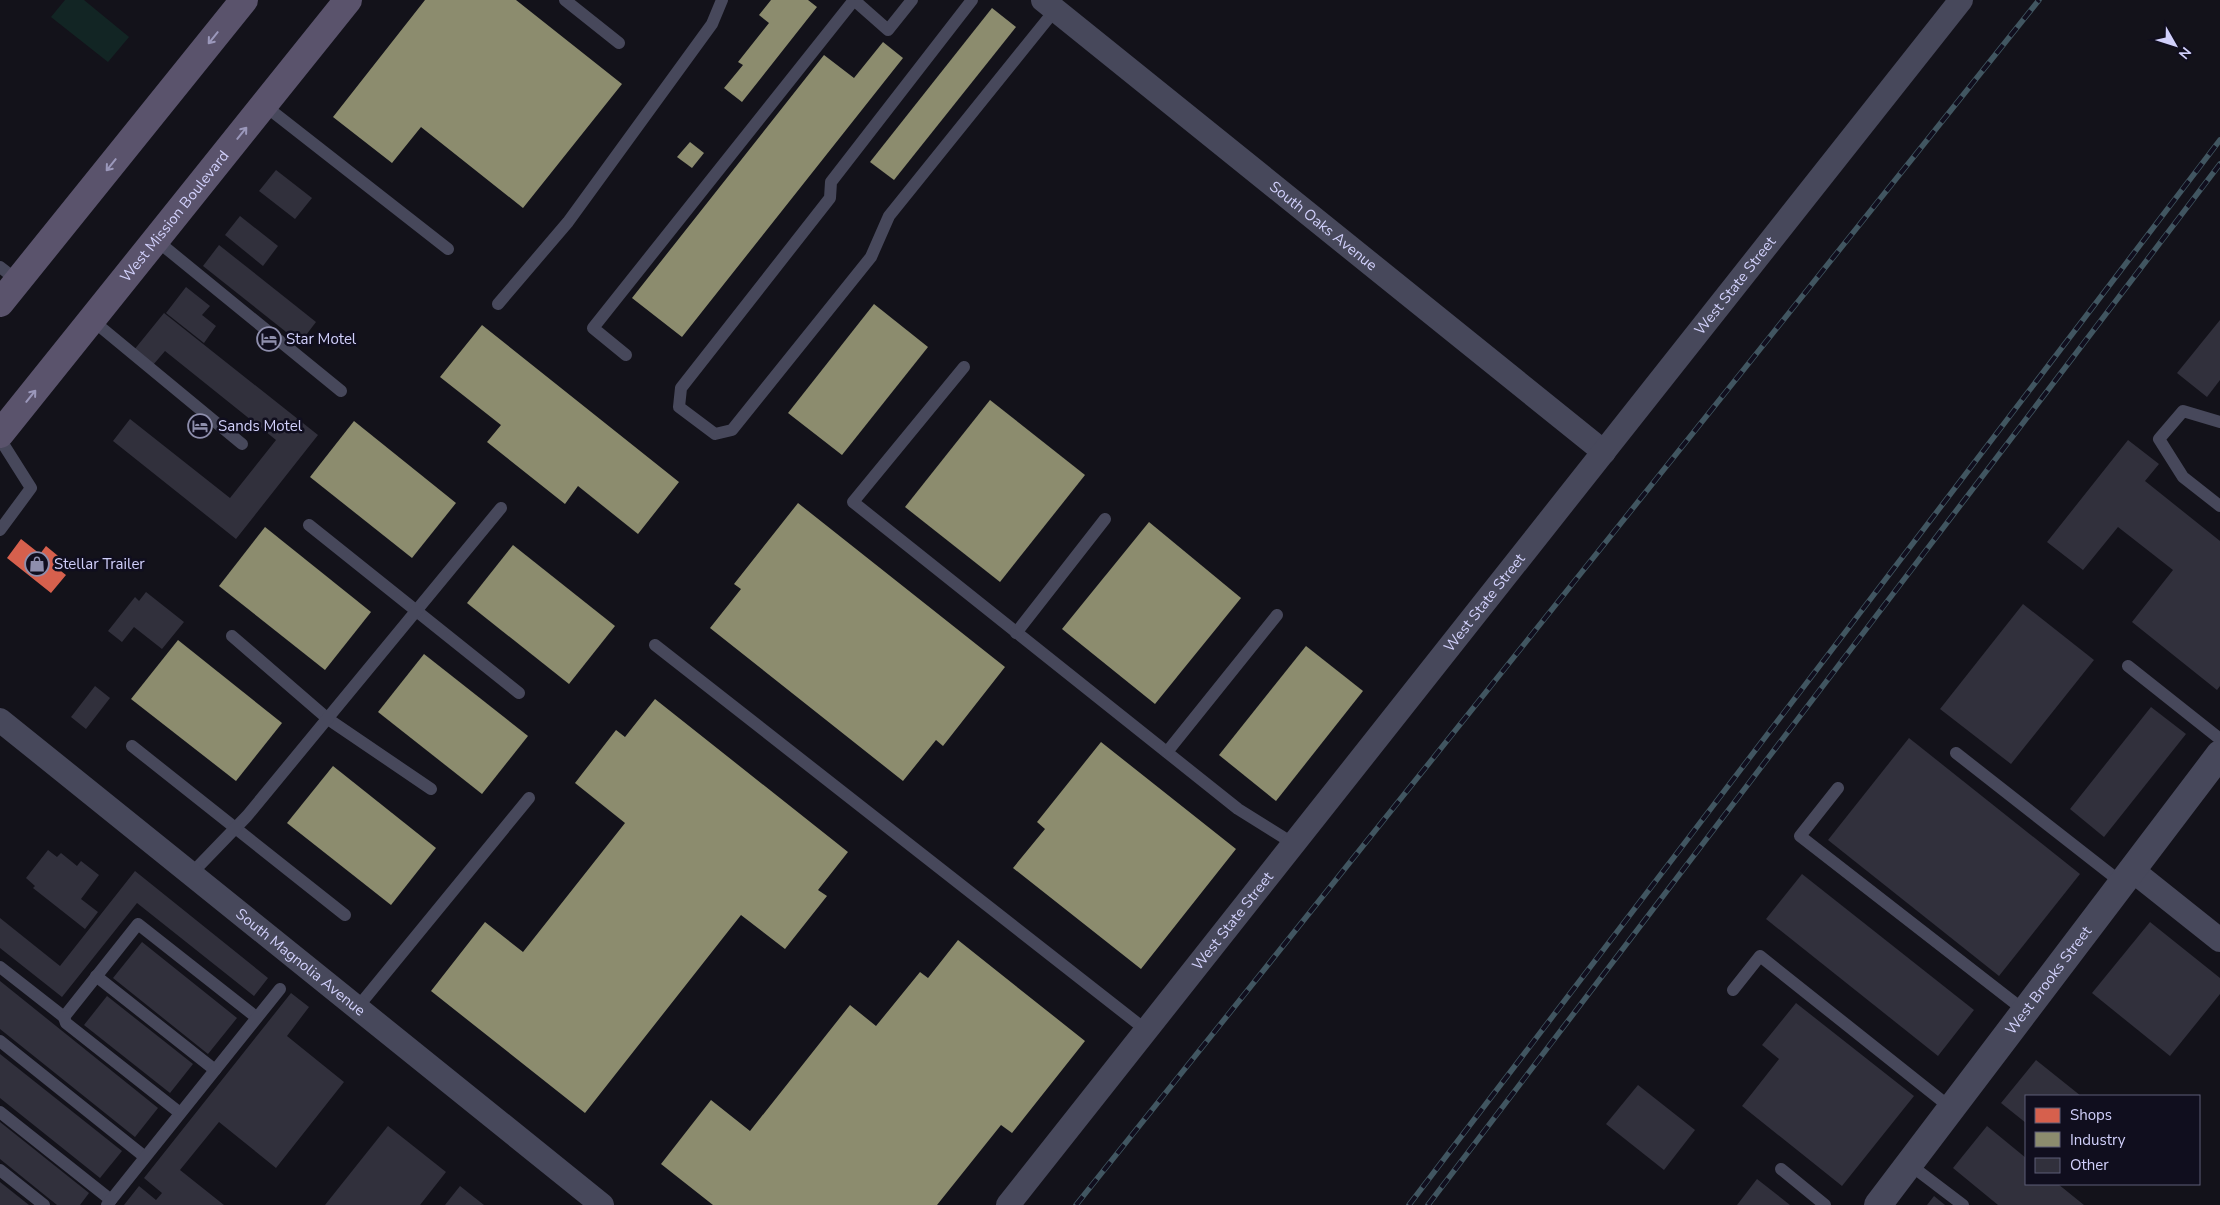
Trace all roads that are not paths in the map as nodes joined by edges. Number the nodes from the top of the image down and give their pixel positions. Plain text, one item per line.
1 (244, 0) edge
2 (348, 0) edge
3 (565, 0) edge
4 (722, 0) edge
5 (854, 0) edge
6 (912, 0) edge
7 (972, 0) edge
8 (1961, 0) edge
9 (1049, 5) edge
10 (618, 43) dead end
11 (264, 105) junction
12 (156, 240) junction
13 (448, 249) dead end
14 (9, 274) edge
15 (0, 302) edge
16 (498, 304) dead end
17 (92, 320) junction
18 (626, 355) dead end
19 (964, 367) dead end
20 (341, 391) dead end
21 (2220, 422) edge
22 (0, 434) edge
23 (0, 439) edge
24 (242, 444) dead end
25 (1604, 452) junction
26 (2220, 506) edge
27 (501, 508) dead end
28 (1105, 519) dead end
29 (309, 525) dead end
30 (0, 530) edge
31 (417, 610) junction
32 (1277, 615) dead end
33 (1016, 633) junction
34 (232, 636) dead end
35 (655, 645) dead end
36 (2128, 666) dead end
37 (519, 693) dead end
38 (328, 719) junction
39 (0, 720) edge
40 (2220, 738) edge
41 (132, 746) dead end
42 (1167, 752) junction
43 (1956, 753) dead end
44 (2220, 754) edge
45 (1838, 788) dead end
46 (431, 789) dead end
47 (529, 798) dead end
48 (236, 828) junction
49 (1294, 844) junction
50 (191, 874) junction
51 (2127, 877) junction
52 (344, 915) dead end
53 (2220, 940) edge
54 (0, 966) edge
55 (96, 976) junction
56 (280, 989) dead end
57 (1733, 990) dead end
58 (357, 1008) junction
59 (2025, 1011) junction
60 (64, 1017) junction
61 (256, 1017) junction
62 (1146, 1030) junction
63 (0, 1041) edge
64 (215, 1070) junction
65 (1951, 1108) junction
66 (0, 1112) edge
67 (180, 1113) junction
68 (145, 1157) junction
69 (1909, 1164) junction
70 (1780, 1169) dead end
71 (0, 1170) edge
72 (109, 1202) edge
73 (44, 1205) edge
74 (602, 1205) edge
75 (1008, 1205) edge
76 (1826, 1205) edge
77 (1878, 1205) edge
78 (1962, 1205) edge

1 -> 14 main road
2 - 11 main road, West Mission Boulevard
3 - 10 lane
4 - 16 lane
5 - 6 lane
5 - 18 lane
7 - 9 lane
8 - 25 street, West State Street
9 - 25 street, South Oaks Avenue
12 -> 11 main road, West Mission Boulevard
11 - 13 lane
12 - 17 main road, West Mission Boulevard
12 - 20 lane
14 - 15 main road
22 -> 17 main road, West Mission Boulevard
17 - 24 lane
19 - 33 lane
21 - 26 lane
23 - 30 lane
25 - 49 street, West State Street
27 - 31 lane
28 - 33 lane
29 - 31 lane
31 - 37 lane
31 - 38 lane
32 - 42 lane
33 - 42 lane
34 - 38 lane
35 - 62 lane
36 - 40 lane
38 - 46 lane
38 - 48 lane
39 - 50 street, South Magnolia Avenue
41 - 48 lane
42 - 49 lane
43 - 51 lane
44 - 51 street, West Brooks Street
45 - 59 lane
47 - 58 lane
48 - 50 lane
48 - 52 lane
49 - 62 street, West State Street
50 - 58 street, South Magnolia Avenue
51 - 53 street
51 - 59 street, West Brooks Street
54 - 60 lane
55 - 60 lane
55 - 61 lane
55 - 64 lane
56 - 61 lane
57 - 65 lane
58 - 74 street, South Magnolia Avenue
59 - 65 street, West Brooks Street
60 - 67 lane
61 - 64 lane
62 - 75 street, West State Street
63 - 68 lane
64 - 67 lane
65 - 69 street, West Brooks Street
66 - 72 lane
67 - 68 lane
68 - 72 lane
69 - 77 street, West Brooks Street
69 - 78 lane
70 - 76 lane
71 - 73 lane

